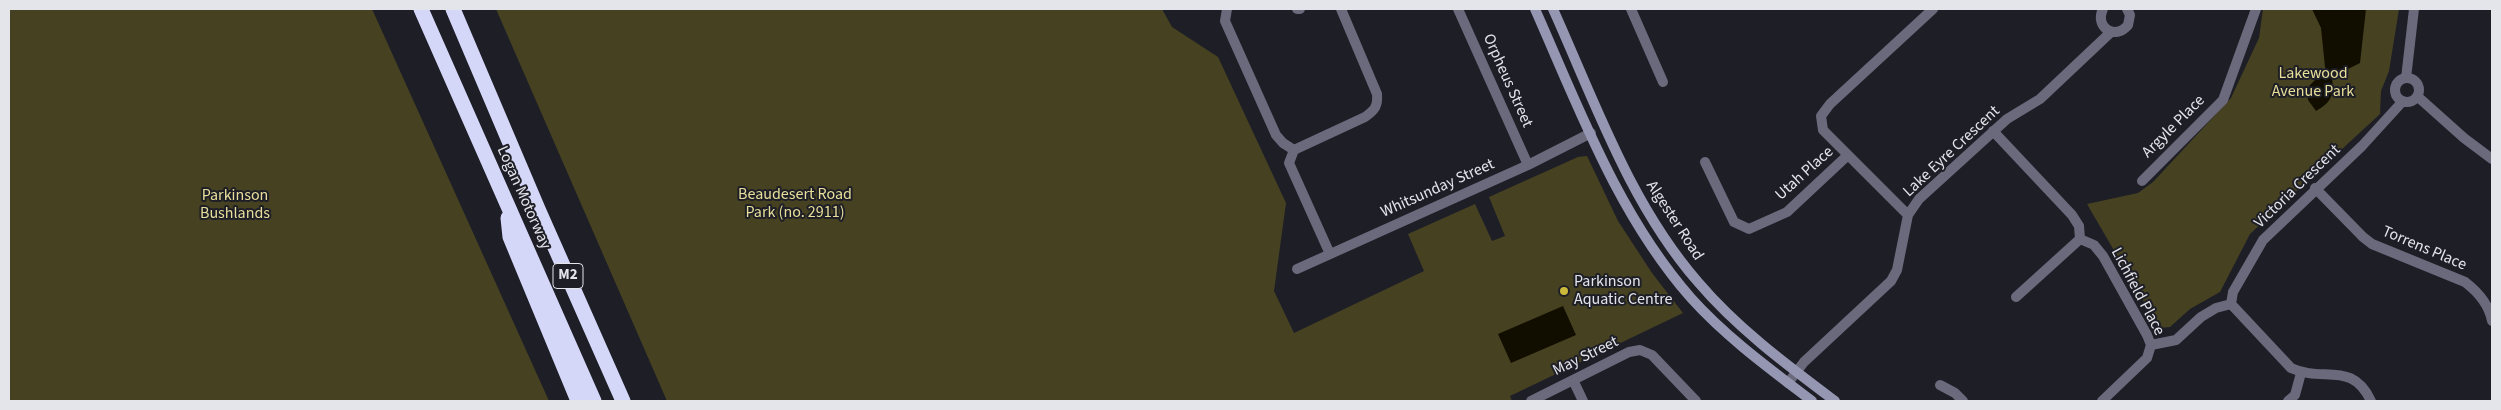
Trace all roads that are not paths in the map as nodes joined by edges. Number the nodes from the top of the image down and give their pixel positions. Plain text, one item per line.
1 (421, 9) edge
2 (453, 9) edge
3 (1227, 9) edge
4 (1341, 9) edge
5 (1458, 9) edge
6 (1535, 9) edge
7 (1553, 9) edge
8 (1630, 9) edge
9 (1933, 9) edge
10 (2102, 9) edge
11 (2127, 9) edge
12 (2256, 9) edge
13 (2414, 9) edge
14 (2111, 32) junction
15 (2406, 78) junction
16 (1663, 82) dead end
17 (2417, 96) junction
18 (2403, 101) junction
19 (1605, 125) junction
20 (1993, 131) junction
21 (1591, 133) junction
22 (1294, 150) junction
23 (1848, 155) junction
24 (2492, 159) edge
25 (1706, 162) dead end
26 (1528, 164) junction
27 (2142, 181) dead end
28 (2316, 188) junction
29 (506, 201) junction
30 (1908, 215) junction
31 (2080, 239) junction
32 (1330, 254) junction
33 (1297, 269) dead end
34 (2016, 297) dead end
35 (2232, 304) junction
36 (2492, 321) edge
37 (2151, 345) junction
38 (1796, 372) junction
39 (2301, 373) junction
40 (1573, 380) junction
41 (1788, 383) junction
42 (1940, 385) dead end
43 (578, 401) edge
44 (594, 401) edge
45 (623, 401) edge
46 (1531, 401) edge
47 (1583, 401) edge
48 (1696, 401) edge
49 (1812, 401) edge
50 (1835, 401) edge
51 (1963, 401) edge
52 (2102, 401) edge
53 (2288, 401) edge
54 (2371, 401) edge

1 - 29 highway, Logan Motorway / M2
2 - 45 highway, Logan Motorway / M2
3 - 22 street
4 - 22 street
5 - 26 street, Orpheus Street
6 - 21 main road, Algester Road
7 - 19 main road, Algester Road
8 - 16 street
9 - 23 street
10 - 14 street
11 - 14 street, Lake Eyre Crescent
12 - 27 street, Argyle Place
13 - 15 street
14 - 20 street, Lake Eyre Crescent
15 - 17 street
15 - 18 street
17 - 18 street
17 - 24 street
18 - 28 street, Victoria Crescent
19 - 21 main road
19 - 38 main road, Algester Road
20 - 30 street, Lake Eyre Crescent
20 - 31 street
21 - 26 street, Whitsunday Street
21 - 41 main road, Algester Road
22 - 32 street
23 - 25 street, Utah Place
23 - 30 street
26 - 32 street, Whitsunday Street
28 - 35 street, Victoria Crescent
28 - 36 street, Torrens Place
29 - 43 highway
29 - 44 highway, Logan Motorway / M2
30 - 38 street, Lake Eyre Crescent
31 - 34 street
31 - 37 street, Lichfield Place
32 - 33 street, Whitsunday Street
35 - 37 street
35 - 39 street
37 - 52 street, Lichfield Place
38 - 41 street, Lake Eyre Crescent
38 - 50 main road, Algester Road
39 - 53 street
39 - 54 street
40 - 46 street, May Street
40 - 47 street
40 - 48 street, May Street
41 - 49 main road, Algester Road
42 - 51 street

